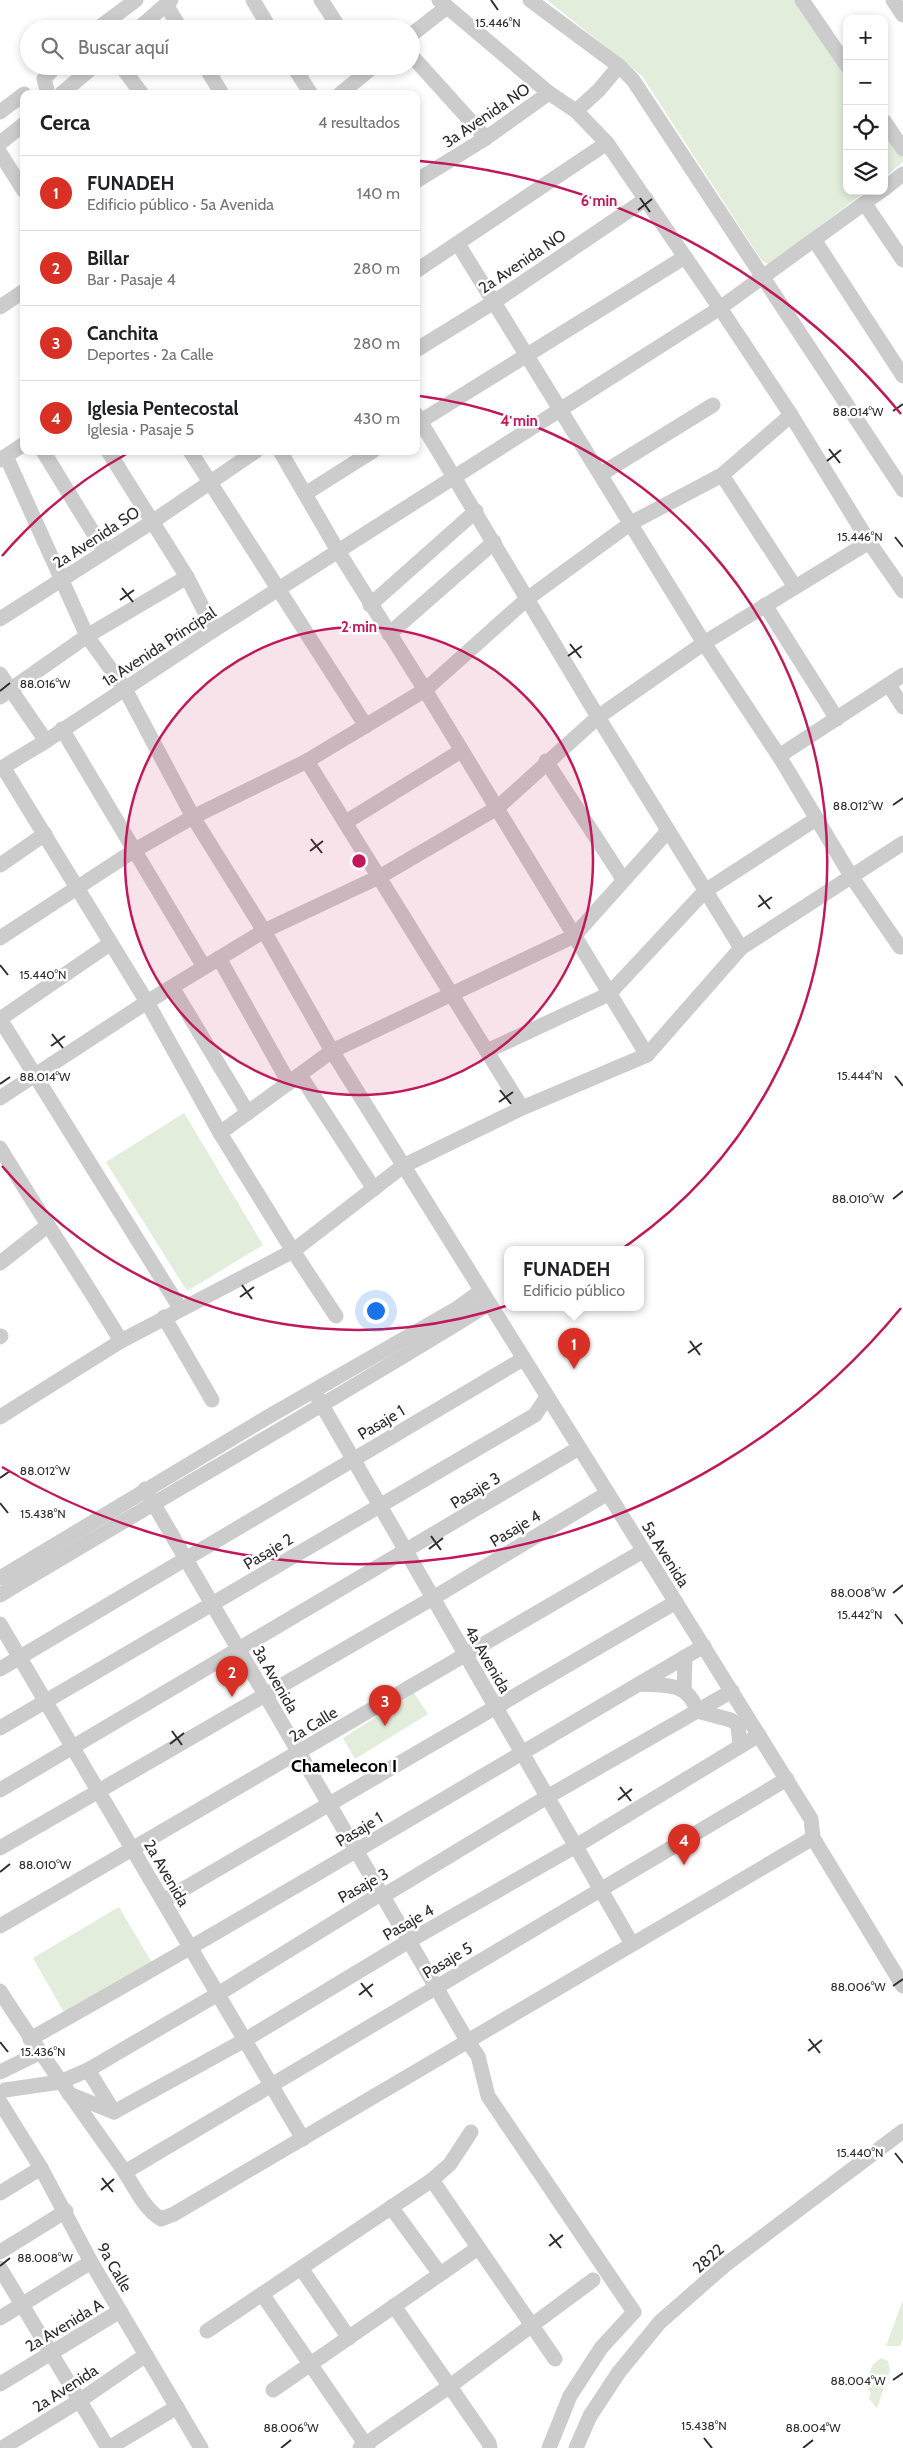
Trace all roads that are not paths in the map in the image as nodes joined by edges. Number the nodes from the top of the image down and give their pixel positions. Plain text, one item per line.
1 (136, 0) edge
2 (253, 0) edge
3 (321, 0) edge
4 (531, 0) edge
5 (802, 0) edge
6 (893, 0) edge
7 (168, 2) edge
8 (443, 3) edge
9 (903, 15) edge
10 (109, 20) edge
11 (148, 20) edge
12 (177, 20) edge
13 (265, 20) edge
14 (334, 20) edge
15 (420, 27) edge
16 (843, 60) edge
17 (420, 65) edge
18 (619, 66) junction
19 (48, 75) edge
20 (83, 75) edge
21 (128, 75) edge
22 (210, 75) edge
23 (298, 75) edge
24 (362, 75) edge
25 (44, 79) junction
26 (29, 90) edge
27 (47, 90) edge
28 (66, 90) edge
29 (139, 90) edge
30 (220, 90) edge
31 (308, 90) edge
32 (347, 90) edge
33 (549, 93) junction
34 (20, 97) edge
35 (576, 111) junction
36 (0, 112) edge
37 (20, 127) edge
38 (888, 127) edge
39 (486, 138) junction
40 (0, 143) edge
41 (606, 144) junction
42 (903, 149) edge
43 (0, 153) edge
44 (903, 174) edge
45 (420, 178) edge
46 (20, 184) edge
47 (888, 186) edge
48 (877, 195) edge
49 (646, 199) junction
50 (866, 204) junction
51 (815, 241) junction
52 (458, 244) junction
53 (685, 258) junction
54 (903, 260) edge
55 (420, 268) edge
56 (764, 278) junction
57 (20, 293) edge
58 (494, 302) junction
59 (0, 307) edge
60 (720, 308) junction
61 (420, 348) edge
62 (527, 356) junction
63 (903, 376) edge
64 (713, 406) dead end
65 (560, 411) junction
66 (791, 415) junction
67 (420, 419) edge
68 (420, 423) edge
69 (20, 447) edge
70 (45, 455) edge
71 (110, 455) edge
72 (193, 455) edge
73 (250, 455) edge
74 (282, 455) edge
75 (367, 455) edge
76 (3, 458) edge
77 (601, 474) junction
78 (722, 475) junction
79 (455, 477) junction
80 (209, 481) junction
81 (903, 490) edge
82 (305, 494) junction
83 (476, 511) junction
84 (152, 522) junction
85 (631, 523) junction
86 (494, 542) junction
87 (869, 542) junction
88 (104, 552) junction
89 (338, 552) junction
90 (187, 577) junction
91 (63, 580) junction
92 (795, 587) junction
93 (278, 589) junction
94 (903, 591) edge
95 (527, 599) junction
96 (370, 605) junction
97 (766, 605) junction
98 (0, 620) edge
99 (214, 630) junction
100 (388, 634) junction
101 (87, 636) junction
102 (704, 643) junction
103 (0, 674) edge
104 (903, 675) edge
105 (889, 685) junction
106 (125, 689) junction
107 (425, 690) junction
108 (6, 694) edge
109 (903, 706) edge
110 (598, 717) junction
111 (837, 719) junction
112 (366, 726) junction
113 (62, 729) junction
114 (46, 742) junction
115 (461, 751) junction
116 (779, 756) junction
117 (307, 761) junction
118 (546, 761) junction
119 (2, 768) edge
120 (497, 808) junction
121 (193, 817) junction
122 (816, 819) junction
123 (346, 822) junction
124 (668, 832) junction
125 (45, 834) junction
126 (903, 843) edge
127 (135, 850) junction
128 (0, 865) edge
129 (380, 876) junction
130 (851, 876) junction
131 (623, 879) junction
132 (76, 887) junction
133 (706, 891) junction
134 (264, 931) junction
135 (574, 936) junction
136 (0, 938) edge
137 (111, 943) junction
138 (900, 947) dead end
139 (741, 948) junction
140 (219, 958) junction
141 (204, 967) junction
142 (172, 987) junction
143 (450, 994) junction
144 (610, 994) junction
145 (147, 1002) junction
146 (0, 1019) edge
147 (332, 1051) junction
148 (486, 1051) junction
149 (647, 1055) junction
150 (36, 1076) junction
151 (294, 1079) junction
152 (0, 1098) edge
153 (522, 1108) junction
154 (248, 1113) junction
155 (220, 1133) junction
156 (0, 1148) edge
157 (403, 1166) junction
158 (374, 1189) junction
159 (47, 1226) junction
160 (293, 1252) junction
161 (0, 1262) edge
162 (485, 1298) junction
163 (180, 1308) junction
164 (336, 1316) dead end
165 (164, 1317) junction
166 (120, 1341) junction
167 (523, 1359) junction
168 (547, 1397) junction
169 (318, 1398) junction
170 (212, 1400) dead end
171 (0, 1417) edge
172 (579, 1448) junction
173 (353, 1459) junction
174 (608, 1493) junction
175 (149, 1496) junction
176 (380, 1506) junction
177 (643, 1550) junction
178 (406, 1552) junction
179 (186, 1559) junction
180 (0, 1578) edge
181 (0, 1595) edge
182 (433, 1598) junction
183 (676, 1602) junction
184 (212, 1605) junction
185 (0, 1624) edge
186 (704, 1646) junction
187 (239, 1649) junction
188 (465, 1654) junction
189 (19, 1657) junction
190 (685, 1657) junction
191 (0, 1669) edge
192 (639, 1684) junction
193 (684, 1690) junction
194 (732, 1691) junction
195 (265, 1694) junction
196 (45, 1701) junction
197 (495, 1706) junction
198 (697, 1711) junction
199 (0, 1728) edge
200 (759, 1735) junction
201 (740, 1746) junction
202 (72, 1747) junction
203 (299, 1752) junction
204 (522, 1752) junction
205 (787, 1779) junction
206 (0, 1790) edge
207 (99, 1792) junction
208 (547, 1797) junction
209 (329, 1804) junction
210 (813, 1838) junction
211 (576, 1846) junction
212 (0, 1848) edge
213 (132, 1849) junction
214 (356, 1850) junction
215 (600, 1888) junction
216 (383, 1896) junction
217 (163, 1901) junction
218 (0, 1926) edge
219 (409, 1941) junction
220 (632, 1944) junction
221 (191, 1948) junction
222 (436, 1986) junction
223 (903, 1986) edge
224 (0, 1991) edge
225 (218, 1994) junction
226 (30, 2039) junction
227 (245, 2040) junction
228 (468, 2042) junction
229 (39, 2053) junction
230 (88, 2070) junction
231 (0, 2072) edge
232 (270, 2084) junction
233 (65, 2088) junction
234 (1, 2092) edge
235 (114, 2112) junction
236 (903, 2131) edge
237 (471, 2132) dead end
238 (304, 2139) junction
239 (41, 2168) junction
240 (125, 2172) junction
241 (432, 2180) junction
242 (0, 2193) edge
243 (391, 2207) junction
244 (66, 2212) junction
245 (478, 2248) junction
246 (0, 2252) edge
247 (91, 2262) junction
248 (0, 2268) edge
249 (301, 2268) junction
250 (440, 2274) junction
251 (593, 2280) dead end
252 (262, 2294) junction
253 (22, 2306) junction
254 (394, 2306) junction
255 (120, 2311) junction
256 (0, 2318) edge
257 (532, 2326) junction
258 (207, 2331) dead end
259 (349, 2338) junction
260 (51, 2353) junction
261 (146, 2355) junction
262 (555, 2359) dead end
263 (310, 2364) junction
264 (0, 2384) edge
265 (450, 2386) junction
266 (273, 2390) dead end
267 (79, 2401) junction
268 (176, 2407) junction
269 (364, 2447) edge
270 (490, 2447) edge
271 (1, 2448) edge
272 (108, 2448) edge
273 (201, 2448) edge
274 (549, 2448) edge
275 (576, 2448) edge

1 - 10 street
2 - 13 street
3 - 14 street
4 - 18 street
5 - 16 street
6 - 9 street
7 - 11 street
7 - 12 street
8 - 15 street
8 - 33 street
17 - 39 street
18 - 35 street
18 - 56 street
19 - 25 street
20 - 28 street
21 - 29 street
22 - 30 street
23 - 31 street
24 - 32 street
25 - 26 street
25 - 27 street
33 - 35 street
33 - 39 street, 3a Avenida NO
34 - 36 street
35 - 41 street
37 - 40 street
38 - 42 street
39 - 45 street, 3a Avenida NO
41 - 49 street
41 - 52 street
43 - 46 street
44 - 47 street, 1a Avenida Principal
48 - 50 street, 1a Avenida Principal
49 - 53 street
49 - 58 street, 2a Avenida NO
50 - 51 street, 1a Avenida Principal
50 - 54 street
51 - 56 street, 1a Avenida Principal
51 - 63 street
52 - 55 street
52 - 58 street
53 - 60 street
53 - 62 street
56 - 60 street, 1a Avenida Principal
56 - 81 street
57 - 59 street
58 - 61 street, 2a Avenida NO
58 - 62 street
60 - 65 street, 1a Avenida Principal
60 - 66 street
62 - 65 street
62 - 67 street
64 - 77 street
65 - 77 street
65 - 79 street, 1a Avenida Principal
66 - 78 street
66 - 87 street
68 - 79 street
69 - 76 street
70 - 88 street
71 - 84 street
72 - 80 street
73 - 80 street
74 - 82 street
75 - 82 street
76 - 91 street, 5a Avenida
77 - 85 street
78 - 85 street
78 - 92 street
79 - 83 street
79 - 89 street, 1a Avenida Principal
80 - 84 street, 2a Avenida SO
80 - 93 street
82 - 89 street
83 - 86 street
83 - 96 street
84 - 88 street, 2a Avenida SO
84 - 90 street
85 - 95 street
85 - 102 street
86 - 95 street
86 - 100 street
87 - 92 street
87 - 94 street
88 - 91 street, 2a Avenida SO
89 - 93 street, 1a Avenida Principal
89 - 96 street
90 - 99 street
90 - 101 street
91 - 98 street, 2a Avenida SO
91 - 101 street, 5a Avenida
92 - 97 street
93 - 99 street, 1a Avenida Principal
93 - 112 street
95 - 107 street
95 - 110 street
96 - 100 street
97 - 102 street
97 - 111 street
99 - 106 street, 1a Avenida Principal
100 - 107 street
101 - 106 street, 5a Avenida
101 - 108 street
102 - 110 street
102 - 116 street
103 - 108 street
104 - 105 street
105 - 109 street
105 - 111 street
106 - 113 street, 1a Avenida Principal
106 - 121 street, 5a Avenida
107 - 112 street
107 - 115 street
108 - 114 street
110 - 118 street
110 - 124 street
111 - 116 street
112 - 117 street
113 - 114 street, 1a Avenida Principal
113 - 127 street
114 - 119 street, 1a Avenida Principal
115 - 120 street
115 - 123 street
116 - 122 street
117 - 121 street
117 - 123 street
118 - 120 street
118 - 131 street
119 - 125 street
120 - 129 street
120 - 135 street
121 - 127 street
121 - 134 street, 5a Avenida
122 - 130 street
122 - 133 street
123 - 129 street
124 - 131 street
124 - 133 street
125 - 128 street
125 - 132 street
126 - 130 street
127 - 132 street
127 - 141 street
129 - 134 street
129 - 143 street
130 - 138 street
130 - 139 street
131 - 135 street
132 - 136 street
132 - 137 street
133 - 139 street
133 - 144 street
134 - 140 street
134 - 147 street, 5a Avenida
135 - 143 street
135 - 144 street
137 - 145 street
137 - 146 street
139 - 149 street
140 - 141 street
140 - 151 street
141 - 142 street
142 - 145 street
142 - 154 street
143 - 147 street
143 - 148 street
144 - 148 street
144 - 149 street
145 - 150 street
145 - 155 street
146 - 150 street
147 - 151 street
147 - 157 street, 5a Avenida
148 - 153 street
149 - 153 street
150 - 152 street
150 - 163 street
151 - 154 street
151 - 158 street
153 - 157 street
154 - 155 street
155 - 160 street
156 - 159 street
157 - 158 street
157 - 162 street, 5a Avenida
158 - 160 street
159 - 161 street
159 - 166 street
160 - 163 street
160 - 164 street
162 - 167 street, 5a Avenida
162 - 169 street
163 - 165 street
165 - 166 street
165 - 170 street
166 - 171 street
167 - 168 street, 5a Avenida
167 - 173 street, Pasaje 1
168 - 172 street, 5a Avenida
168 - 176 street, Pasaje 2
169 - 173 street, 4a Avenida
169 - 175 street
172 - 174 street, 5a Avenida
172 - 178 street, Pasaje 3
173 - 176 street, 4a Avenida
173 - 179 street, Pasaje 1
174 - 177 street, 5a Avenida
174 - 182 street, Pasaje 4
175 - 179 street, 3a Avenida
175 - 180 street
175 - 181 street
176 - 178 street, 4a Avenida
176 - 184 street, Pasaje 2
177 - 183 street, 5a Avenida
177 - 188 street, 2a Calle
178 - 182 street, 4a Avenida
178 - 187 street, Pasaje 3
179 - 184 street, 3a Avenida
179 - 189 street, Pasaje 1
182 - 188 street, 4a Avenida
182 - 195 street, Pasaje 4
183 - 186 street, 5a Avenida
183 - 197 street
184 - 187 street, 3a Avenida
184 - 196 street, Pasaje 2
185 - 189 street, 2a Avenida
186 - 190 street, Pasaje 1
186 - 194 street, 5a Avenida
187 - 195 street, 3a Avenida
187 - 202 street, Pasaje 3
188 - 197 street, 4a Avenida
188 - 203 street, 2a Calle
189 - 191 street, Pasaje 1
189 - 196 street, 2a Avenida
190 - 192 street, Pasaje 1
190 - 193 street
192 - 193 street
192 - 204 street, Pasaje 1
193 - 198 street
194 - 198 street, Pasaje 3
194 - 200 street, 5a Avenida
195 - 203 street, 3a Avenida
195 - 207 street, Pasaje 4
196 - 199 street, Pasaje 2
196 - 202 street, 2a Avenida
197 - 204 street, 4a Avenida
197 - 209 street
198 - 201 street
198 - 208 street, Pasaje 3
200 - 201 street, Pasaje 4
200 - 205 street, 5a Avenida
201 - 211 street, Pasaje 4
202 - 206 street, Pasaje 3
202 - 207 street, 2a Avenida
203 - 209 street, 3a Avenida
203 - 213 street, 2a Calle
204 - 208 street, 4a Avenida
204 - 214 street, Pasaje 1
205 - 210 street, 5a Avenida
205 - 215 street, Pasaje 5
207 - 212 street, Pasaje 4
207 - 213 street, 2a Avenida
208 - 211 street, 4a Avenida
208 - 216 street, Pasaje 3
209 - 214 street, 3a Avenida
209 - 217 street
210 - 220 street
210 - 223 street, 5a Avenida
211 - 215 street, 4a Avenida
211 - 219 street, Pasaje 4
213 - 217 street, 2a Avenida
213 - 218 street, 2a Calle
214 - 216 street, 3a Avenida
214 - 221 street, Pasaje 1
215 - 220 street, 4a Avenida
215 - 222 street, Pasaje 5
216 - 219 street, 3a Avenida
216 - 225 street, Pasaje 3
217 - 221 street, 2a Avenida
219 - 222 street, 3a Avenida
219 - 227 street, Pasaje 4
220 - 228 street
221 - 225 street, 2a Avenida
221 - 226 street, Pasaje 1
222 - 228 street, 3a Avenida
222 - 232 street, Pasaje 5
224 - 226 street
225 - 227 street, 2a Avenida
225 - 230 street, Pasaje 3
226 - 229 street
227 - 232 street, 2a Avenida
227 - 235 street, Pasaje 4
228 - 238 street
228 - 274 street, 3a Avenida
229 - 231 street
229 - 233 street
230 - 233 street, Pasaje 3
230 - 235 street
232 - 238 street, 2a Avenida
232 - 240 street, Pasaje 5
233 - 234 street, Pasaje 3
233 - 235 street
233 - 240 street
234 - 239 street, 9a Calle
236 - 275 street, 2822
237 - 241 street
238 - 240 street
239 - 242 street
239 - 244 street, 9a Calle
241 - 243 street
241 - 245 street
243 - 249 street
243 - 250 street
244 - 246 street
244 - 247 street, 9a Calle
245 - 250 street
245 - 257 street
247 - 253 street
247 - 255 street, 9a Calle
248 - 253 street
249 - 252 street
249 - 259 street
250 - 254 street
251 - 257 street
252 - 258 street
252 - 263 street
253 - 256 street
253 - 260 street
254 - 259 street
254 - 265 street
255 - 260 street, 2a Avenida A
255 - 261 street, 9a Calle
257 - 262 street
257 - 265 street
259 - 263 street
260 - 264 street, 2a Avenida A
260 - 267 street
261 - 267 street, 2a Avenida
261 - 268 street, 9a Calle
263 - 266 street
263 - 269 street
265 - 269 street
265 - 270 street
267 - 271 street, 2a Avenida
267 - 272 street
268 - 272 street
268 - 273 street, 9a Calle

